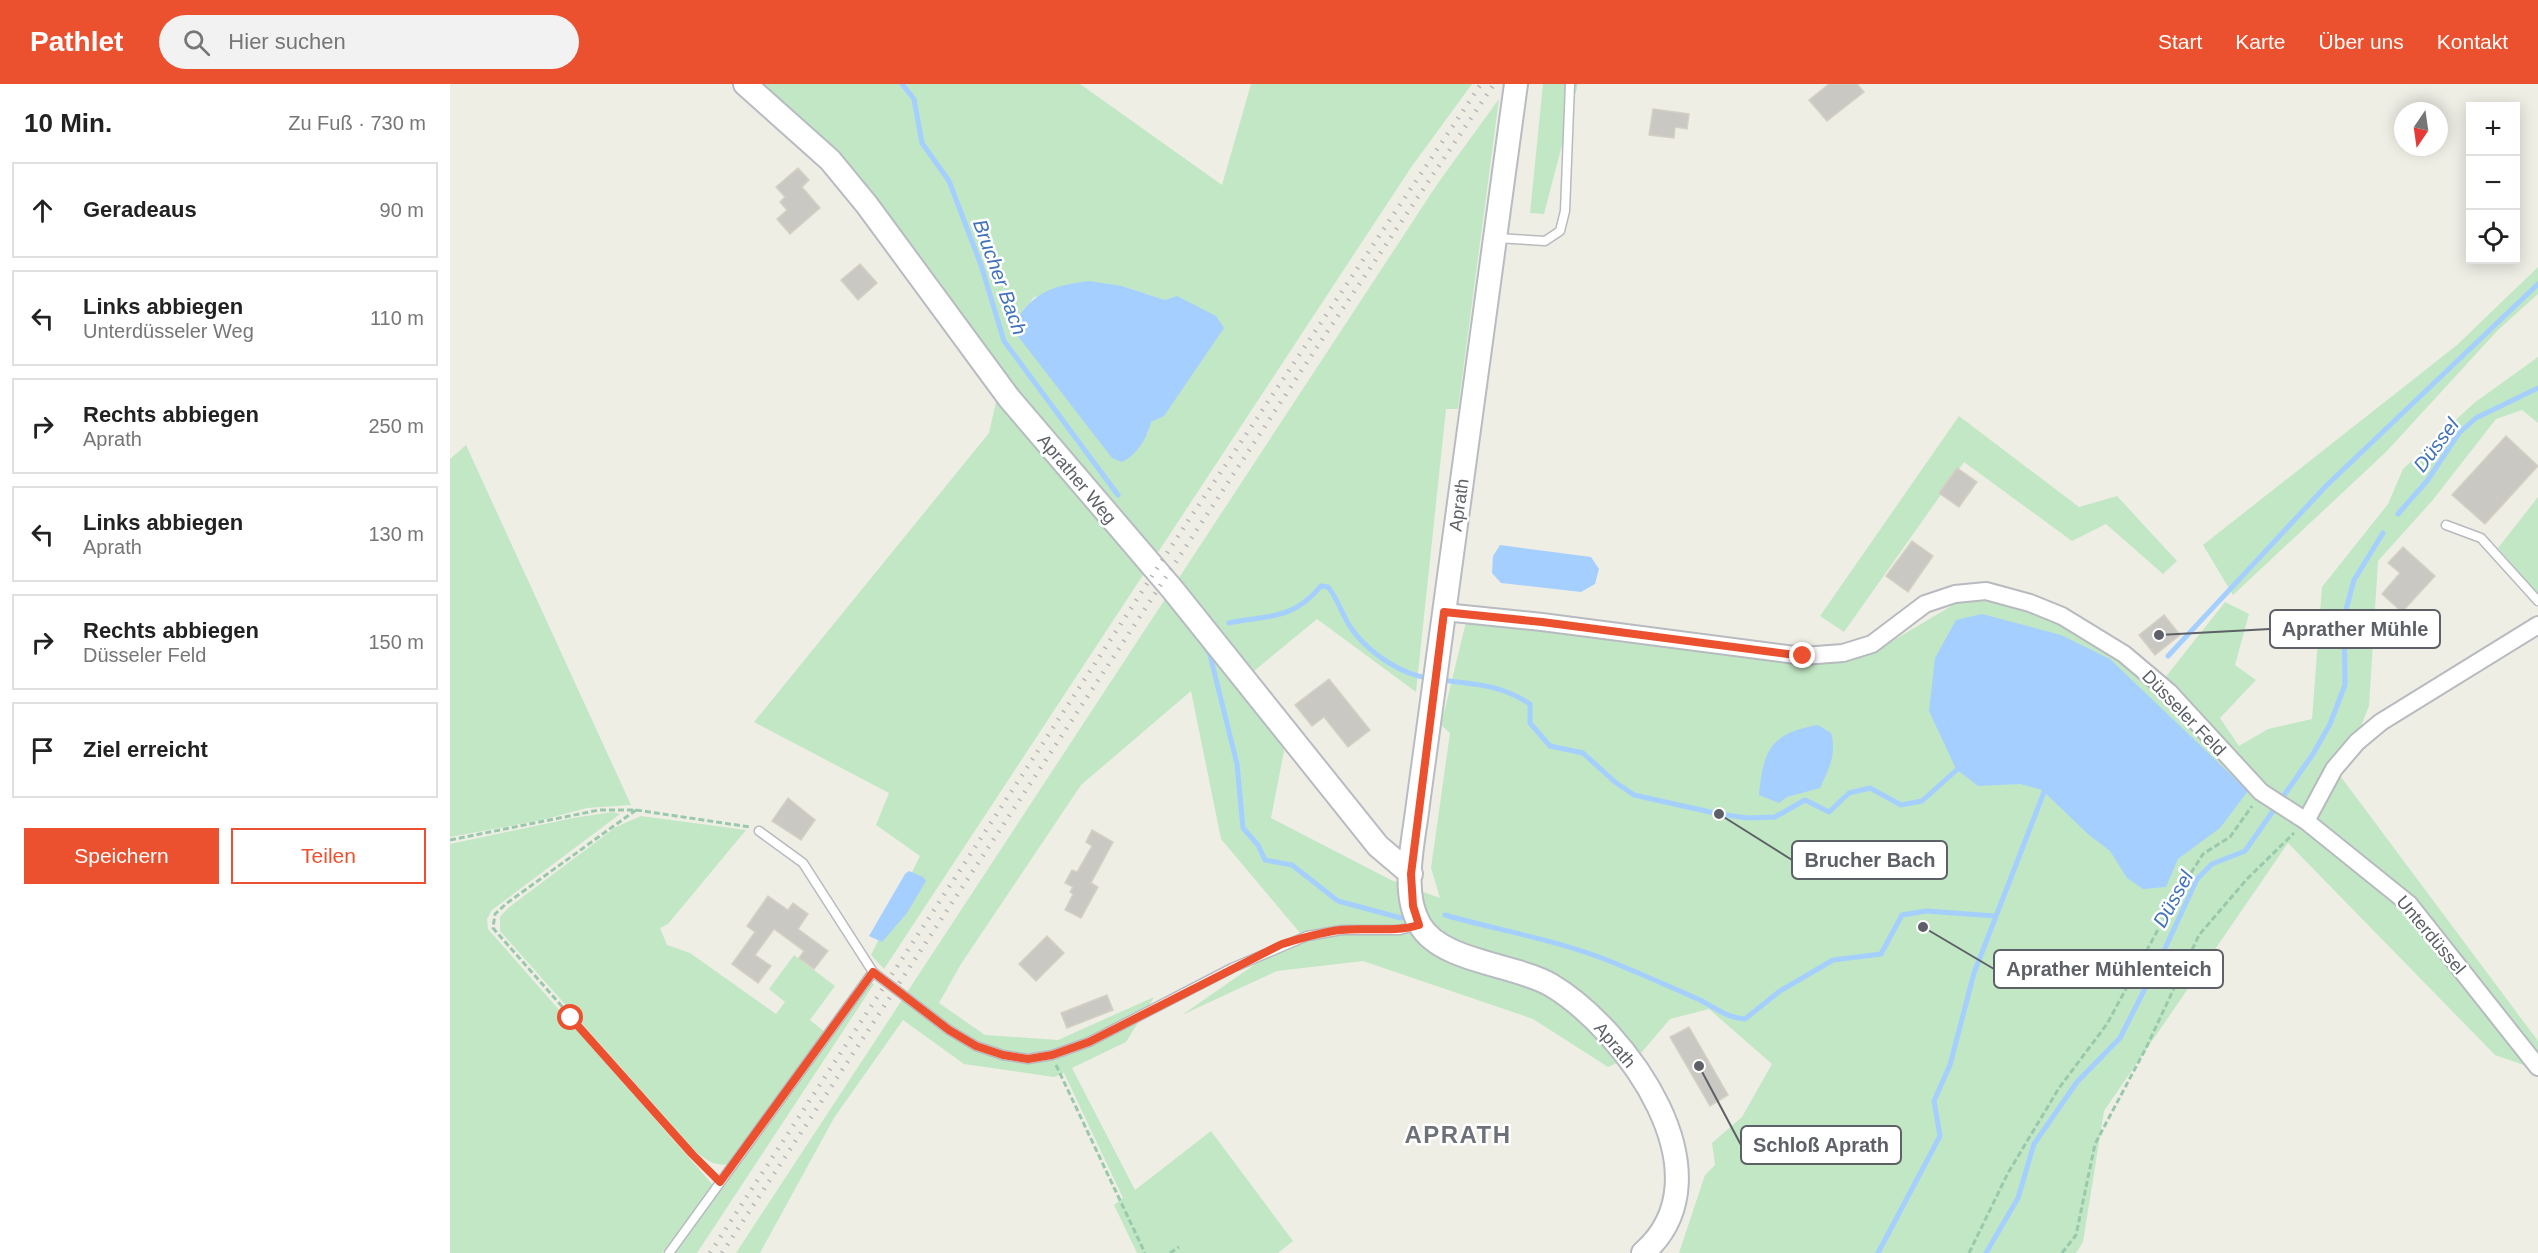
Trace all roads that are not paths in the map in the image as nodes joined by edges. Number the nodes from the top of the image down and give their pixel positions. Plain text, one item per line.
1 (745, 84) edge
2 (1516, 84) edge
3 (1570, 84) edge
4 (1495, 238) junction
5 (2446, 525) dead end
6 (2538, 601) edge
7 (1444, 612) junction
8 (2538, 625) edge
9 (2300, 817) junction
10 (759, 831) road end
11 (1411, 874) junction
12 (1419, 925) junction
13 (873, 972) junction
14 (2538, 1067) edge
15 (669, 1253) edge
16 (1643, 1253) edge

1 - 11 main road, Aprather Weg
2 - 4 main road, Aprath
3 - 4 lane
4 - 7 main road, Aprath
5 - 6 lane
7 - 9 street, Düsseler Feld
7 - 11 main road, Aprath
8 - 9 street
9 - 14 street, Unterdüssel
10 - 13 lane
11 - 12 main road, Aprath
12 - 13 lane
12 - 16 main road, Aprath
13 - 15 lane

